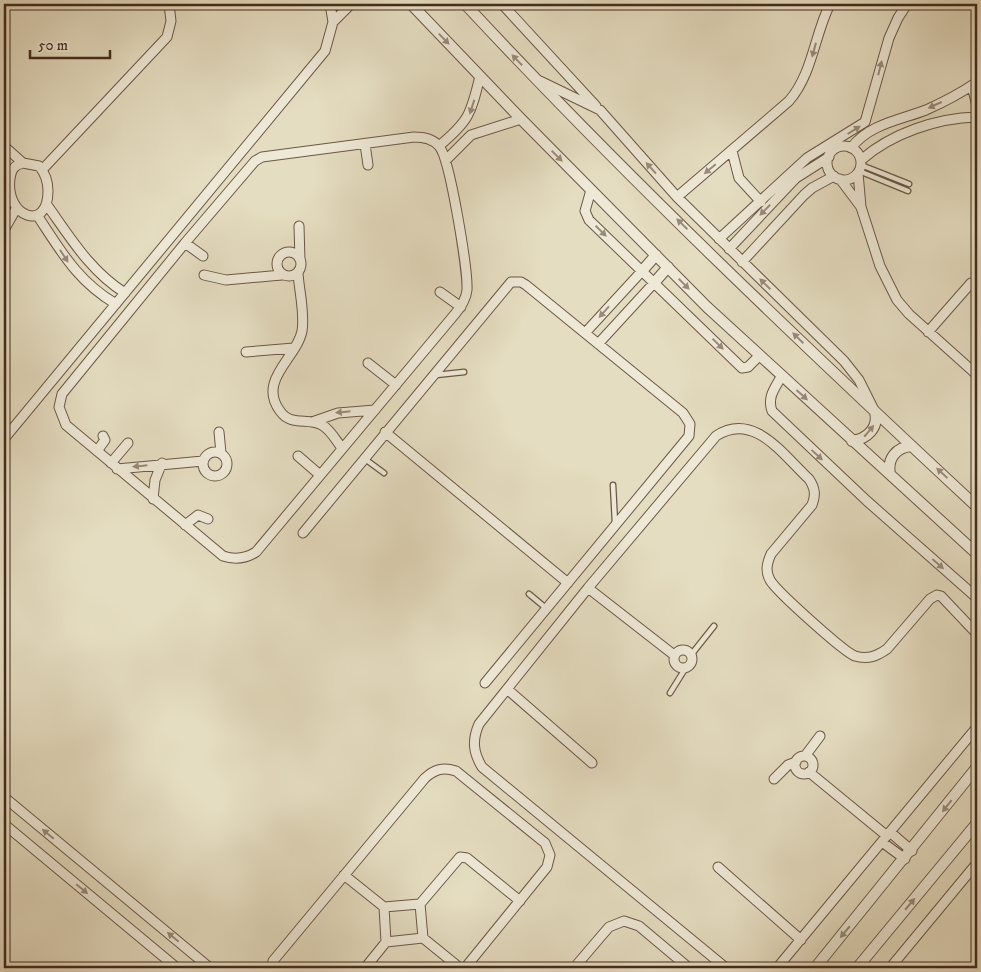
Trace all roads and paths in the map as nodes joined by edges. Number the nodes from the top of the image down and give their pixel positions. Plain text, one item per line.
1 (169, 4) edge
2 (330, 4) edge
3 (351, 4) edge
4 (411, 4) edge
5 (465, 4) edge
6 (502, 4) edge
7 (830, 4) edge
8 (908, 4) edge
9 (333, 22) junction
10 (480, 76) junction
11 (536, 79) junction
12 (974, 84) edge
13 (977, 106) edge
14 (600, 110) junction
15 (977, 117) edge
16 (520, 119) junction
17 (365, 144) junction
18 (4, 146) edge
19 (439, 146) junction
20 (851, 148) junction
21 (732, 151) junction
22 (829, 157) junction
23 (446, 160) junction
24 (23, 162) junction
25 (368, 165) dead end
26 (859, 167) junction
27 (42, 170) junction
28 (7, 173) edge
29 (837, 178) junction
30 (909, 184) dead end
31 (591, 190) junction
32 (908, 191) dead end
33 (677, 198) junction
34 (761, 202) junction
35 (46, 204) junction
36 (861, 207) junction
37 (16, 209) junction
38 (37, 215) junction
39 (299, 226) dead end
40 (4, 230) edge
41 (739, 238) junction
42 (720, 240) junction
43 (185, 243) junction
44 (729, 249) junction
45 (752, 250) junction
46 (656, 255) junction
47 (203, 256) dead end
48 (300, 261) junction
49 (742, 262) junction
50 (668, 268) junction
51 (642, 271) junction
52 (298, 273) junction
53 (204, 275) dead end
54 (282, 275) junction
55 (654, 283) junction
56 (971, 283) dead end
57 (440, 292) dead end
58 (125, 293) junction
59 (116, 304) junction
60 (461, 307) junction
61 (928, 332) junction
62 (585, 333) junction
63 (598, 344) junction
64 (294, 348) junction
65 (246, 352) dead end
66 (759, 356) junction
67 (368, 364) dead end
68 (464, 372) dead end
69 (977, 375) edge
70 (431, 376) junction
71 (782, 377) junction
72 (396, 384) junction
73 (375, 410) junction
74 (875, 412) junction
75 (312, 422) junction
76 (219, 432) dead end
77 (385, 432) junction
78 (103, 436) dead end
79 (4, 439) edge
80 (852, 440) junction
81 (128, 443) dead end
82 (912, 446) junction
83 (342, 448) junction
84 (97, 451) junction
85 (220, 453) junction
86 (298, 456) dead end
87 (364, 458) junction
88 (203, 461) junction
89 (162, 463) junction
90 (114, 466) junction
91 (384, 473) dead end
92 (890, 474) junction
93 (320, 475) junction
94 (613, 485) dead end
95 (153, 499) junction
96 (977, 506) edge
97 (208, 519) dead end
98 (185, 525) junction
99 (616, 525) junction
100 (303, 533) dead end
101 (977, 554) edge
102 (568, 583) junction
103 (588, 588) junction
104 (529, 594) dead end
105 (977, 598) edge
106 (547, 609) junction
107 (714, 626) dead end
108 (977, 634) edge
109 (674, 655) junction
110 (691, 655) junction
111 (684, 669) junction
112 (485, 683) dead end
113 (506, 689) junction
114 (670, 692) dead end
115 (977, 727) edge
116 (820, 736) dead end
117 (805, 756) junction
118 (796, 762) junction
119 (592, 763) dead end
120 (977, 767) edge
121 (809, 772) junction
122 (774, 779) dead end
123 (4, 797) edge
124 (977, 823) edge
125 (4, 824) edge
126 (886, 837) junction
127 (912, 850) junction
128 (904, 859) junction
129 (977, 863) edge
130 (718, 867) dead end
131 (344, 875) junction
132 (520, 901) junction
133 (420, 904) junction
134 (384, 907) junction
135 (423, 938) junction
136 (801, 940) junction
137 (386, 942) junction
138 (178, 968) edge
139 (210, 968) edge
140 (272, 968) edge
141 (365, 968) edge
142 (460, 968) edge
143 (465, 968) edge
144 (574, 968) edge
145 (689, 968) edge
146 (726, 968) edge
147 (776, 968) edge
148 (815, 968) edge
149 (857, 968) edge
150 (890, 968) edge

1 - 27 street
2 - 9 street
3 - 9 street
4 -> 10 street
11 -> 5 street
6 - 14 street
7 -> 21 street
34 -> 8 street
9 - 58 street
10 - 16 street
10 -> 19 street
11 - 14 street
74 -> 11 street
12 - 13 street
12 -> 20 street
33 -> 14 street
15 - 26 street
16 - 23 street
16 -> 31 street
17 - 19 street
17 - 25 street
17 - 43 street
18 - 24 street
19 - 23 street
20 - 22 street
20 - 26 street
21 -> 33 street
21 - 34 street
22 - 29 street
22 -> 41 street
23 - 60 street
24 - 27 street
24 - 28 street
26 - 29 street
26 - 30 lane
26 - 32 lane
26 - 36 street
27 - 35 street
28 - 37 street
29 - 36 street
29 - 45 street
31 - 46 street
31 -> 51 street
33 - 42 street
34 - 42 street
35 - 38 street
35 - 58 street
36 - 61 street
37 - 38 street
37 - 40 street
38 -> 59 street
39 - 48 street
41 - 44 street
41 - 45 street
42 - 44 street
43 - 47 street
43 - 84 street
44 - 49 street
45 - 49 street
46 - 50 street
46 - 51 street
48 - 52 street
48 - 54 street
74 -> 49 street
50 - 55 street
50 -> 66 street
51 - 55 street
51 -> 62 street
52 - 54 street
52 - 64 street
53 - 54 street
55 - 63 street
55 -> 66 street
56 - 61 street
57 - 60 street
58 - 59 street
59 - 79 street
60 - 72 street
61 - 69 street
62 - 63 street
62 - 70 street
63 - 99 street
64 - 65 street
64 - 75 street
66 - 71 street
67 - 72 street
68 - 70 lane
70 - 77 street
71 -> 80 street
71 -> 105 street
72 - 73 street
73 -> 75 street
73 - 83 street
80 -> 74 street
74 - 82 street
75 - 83 street
76 - 85 street
77 - 87 street
77 - 102 street
78 - 84 street
80 - 92 street
81 - 90 street
82 - 92 street
96 -> 82 street
83 - 93 street
84 - 90 street
85 - 88 street
85 - 88 street
86 - 93 street
87 - 91 lane
87 - 100 street
88 - 89 street
89 -> 90 street
89 - 95 street
90 - 95 street
92 - 101 street
93 - 98 street
94 - 99 lane
95 - 98 street
97 - 98 street
99 - 102 street
102 - 106 street
103 - 108 street
103 - 109 street
103 - 113 street
104 - 106 lane
106 - 112 street
107 - 110 lane
109 - 110 street
109 - 111 street
110 - 111 street
111 - 114 lane
113 - 119 street
113 - 146 street
115 - 126 street
116 - 117 street
117 - 118 street
117 - 121 street
118 - 121 street
118 - 122 street
120 -> 127 street
121 - 126 street
139 -> 123 street
149 -> 124 street
125 -> 138 street
126 - 127 street
126 - 128 street
126 - 136 street
127 - 128 street
128 -> 148 street
129 - 150 street
130 - 136 street
131 - 132 street
131 - 134 street
131 - 140 street
132 - 133 street
132 - 143 street
133 - 134 street
133 - 135 street
134 - 137 street
135 - 137 street
135 - 142 street
136 - 147 street
137 - 141 street
144 - 145 street

